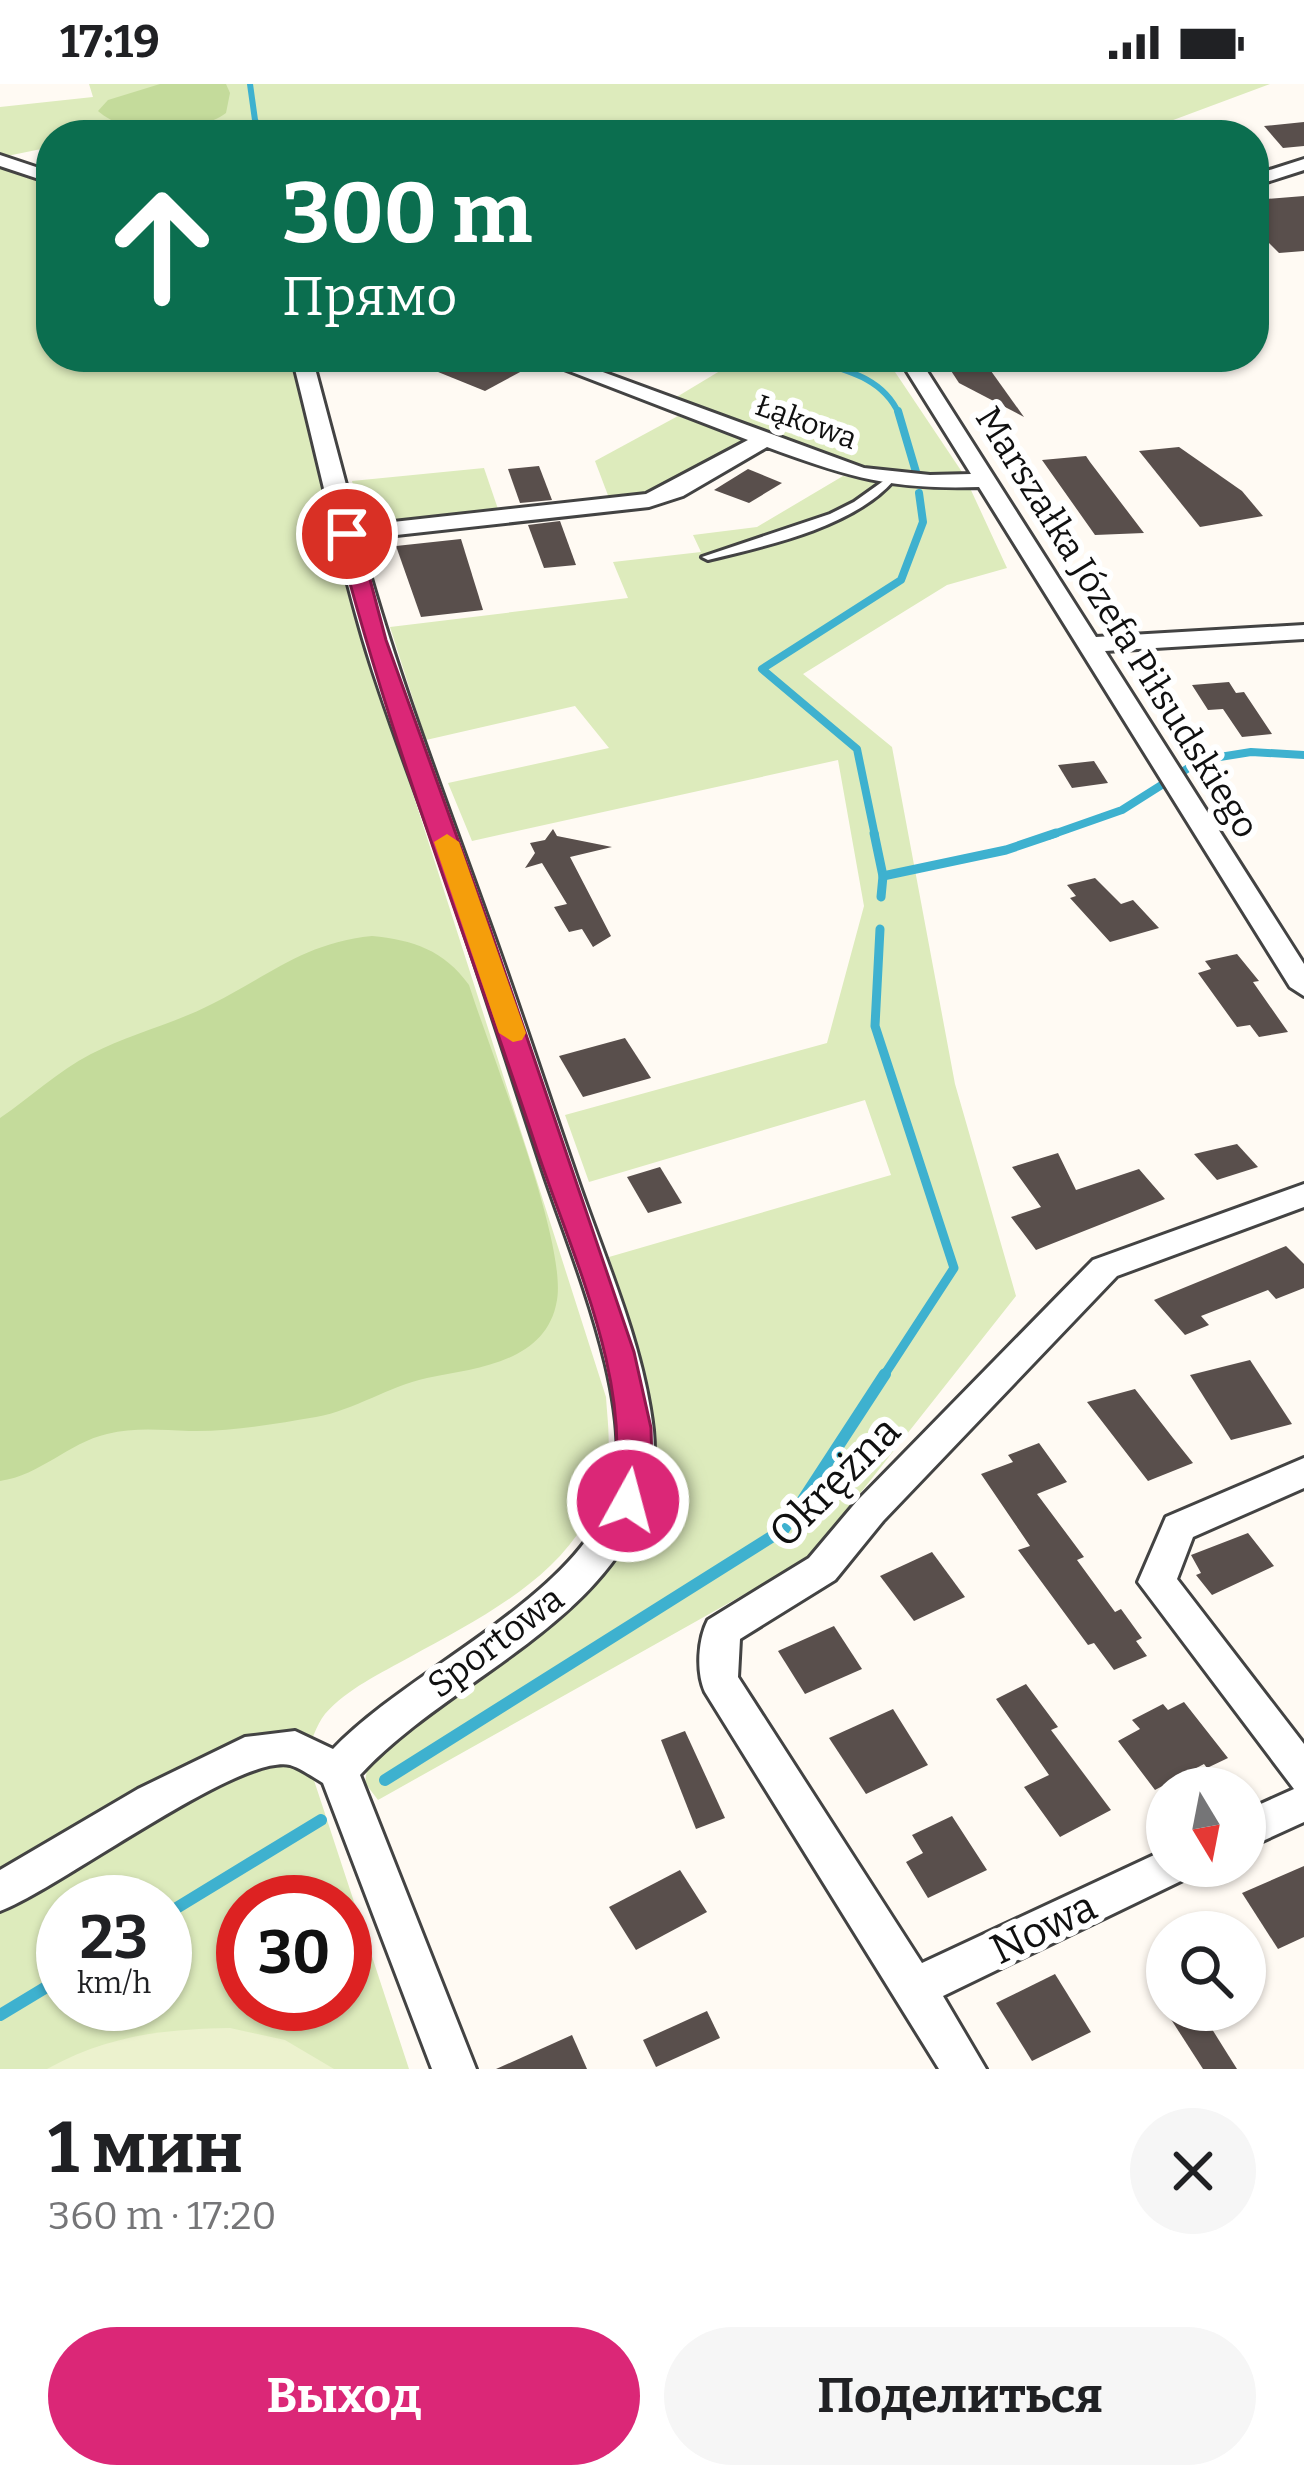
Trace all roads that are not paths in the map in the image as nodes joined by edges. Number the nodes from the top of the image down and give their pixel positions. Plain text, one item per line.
1 (0, 160) edge
2 (1304, 164) edge
3 (36, 173) edge
4 (1269, 176) edge
5 (306, 372) edge
6 (584, 372) edge
7 (918, 372) edge
8 (765, 439) junction
9 (890, 480) junction
10 (987, 480) junction
11 (347, 534) junction
12 (708, 557) dead end
13 (1304, 632) edge
14 (1089, 645) junction
15 (1304, 987) edge
16 (1304, 1195) edge
17 (1304, 1472) edge
18 (338, 1771) junction
19 (1304, 1775) edge
20 (1304, 1803) edge
21 (1266, 1821) edge
22 (1146, 1878) edge
23 (0, 1892) edge
24 (915, 1988) junction
25 (454, 2069) edge
26 (964, 2069) edge

1 - 3 street
2 - 4 street
5 - 11 street, Sportowa
6 - 8 street, Łąkowa
7 - 10 street, Marszałka Józefa Piłsudskiego
8 - 9 street, Łąkowa
8 - 11 street
9 - 10 street, Łąkowa
9 - 12 lane
10 - 14 street, Marszałka Józefa Piłsudskiego
11 - 18 street, Sportowa
13 - 14 street
14 - 15 street, Marszałka Józefa Piłsudskiego
16 - 24 street, Okrężna
17 - 19 street
18 - 23 street
18 - 25 street
20 - 21 street
22 - 24 street, Nowa
24 - 26 street, Okrężna

